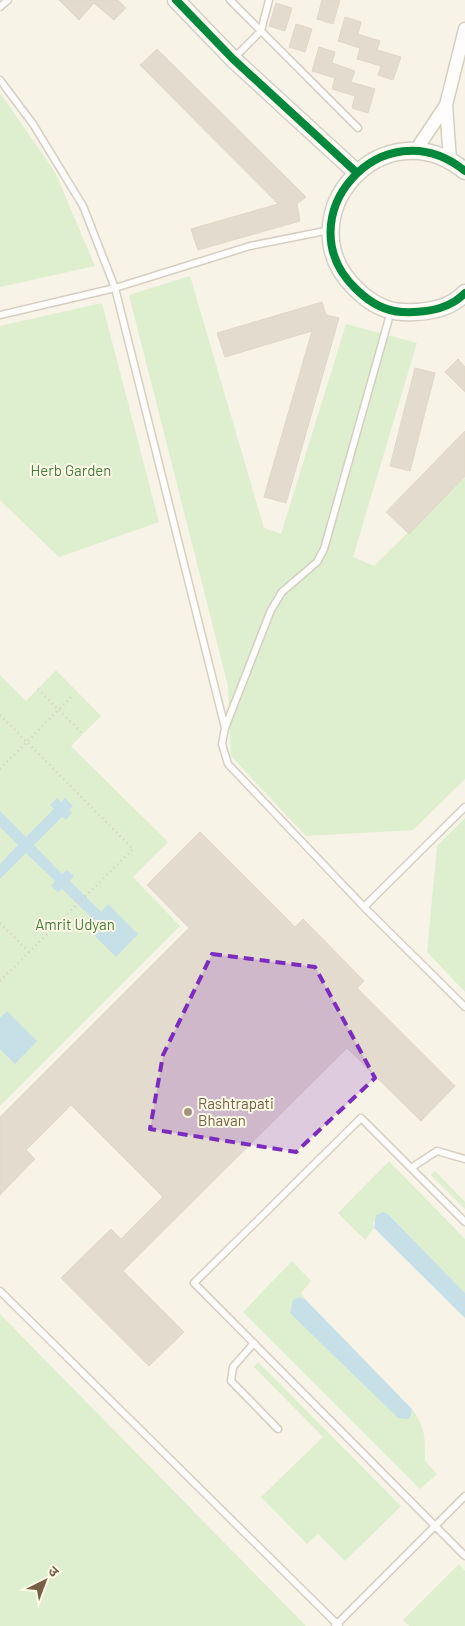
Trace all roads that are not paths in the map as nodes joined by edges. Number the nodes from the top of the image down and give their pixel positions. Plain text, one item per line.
1 (8, 0) edge
2 (176, 0) edge
3 (230, 0) edge
4 (269, 0) edge
5 (0, 7) edge
6 (465, 29) edge
7 (261, 31) junction
8 (233, 59) junction
9 (0, 80) edge
10 (446, 105) junction
11 (358, 128) dead end
12 (416, 150) junction
13 (450, 160) junction
14 (465, 171) edge
15 (356, 172) junction
16 (330, 230) junction
17 (115, 288) junction
18 (463, 299) edge
19 (391, 311) junction
20 (0, 315) edge
21 (225, 728) junction
22 (465, 807) edge
23 (364, 907) junction
24 (465, 1007) edge
25 (465, 1158) edge
26 (411, 1168) junction
27 (465, 1222) edge
28 (0, 1291) edge
29 (254, 1343) junction
30 (278, 1429) dead end
31 (465, 1496) edge
32 (435, 1526) junction
33 (465, 1556) edge
34 (337, 1625) edge

1 - 5 lane
2 - 8 street
3 - 7 lane
4 - 7 lane
6 - 10 street
7 - 8 lane
7 - 11 lane
8 - 15 street
9 - 17 lane
10 - 12 street
10 - 13 street
12 - 13 street
12 - 15 street
13 - 14 street
15 - 16 street
16 - 17 lane
16 - 19 street
17 - 20 lane
17 - 21 lane
18 - 19 street
19 - 21 lane
21 - 23 lane
22 - 23 lane
23 - 24 lane
25 - 26 lane
26 - 27 lane
26 - 29 lane
28 - 34 lane
29 - 30 lane
29 - 32 lane
31 - 32 lane
32 - 33 lane
32 - 34 lane

